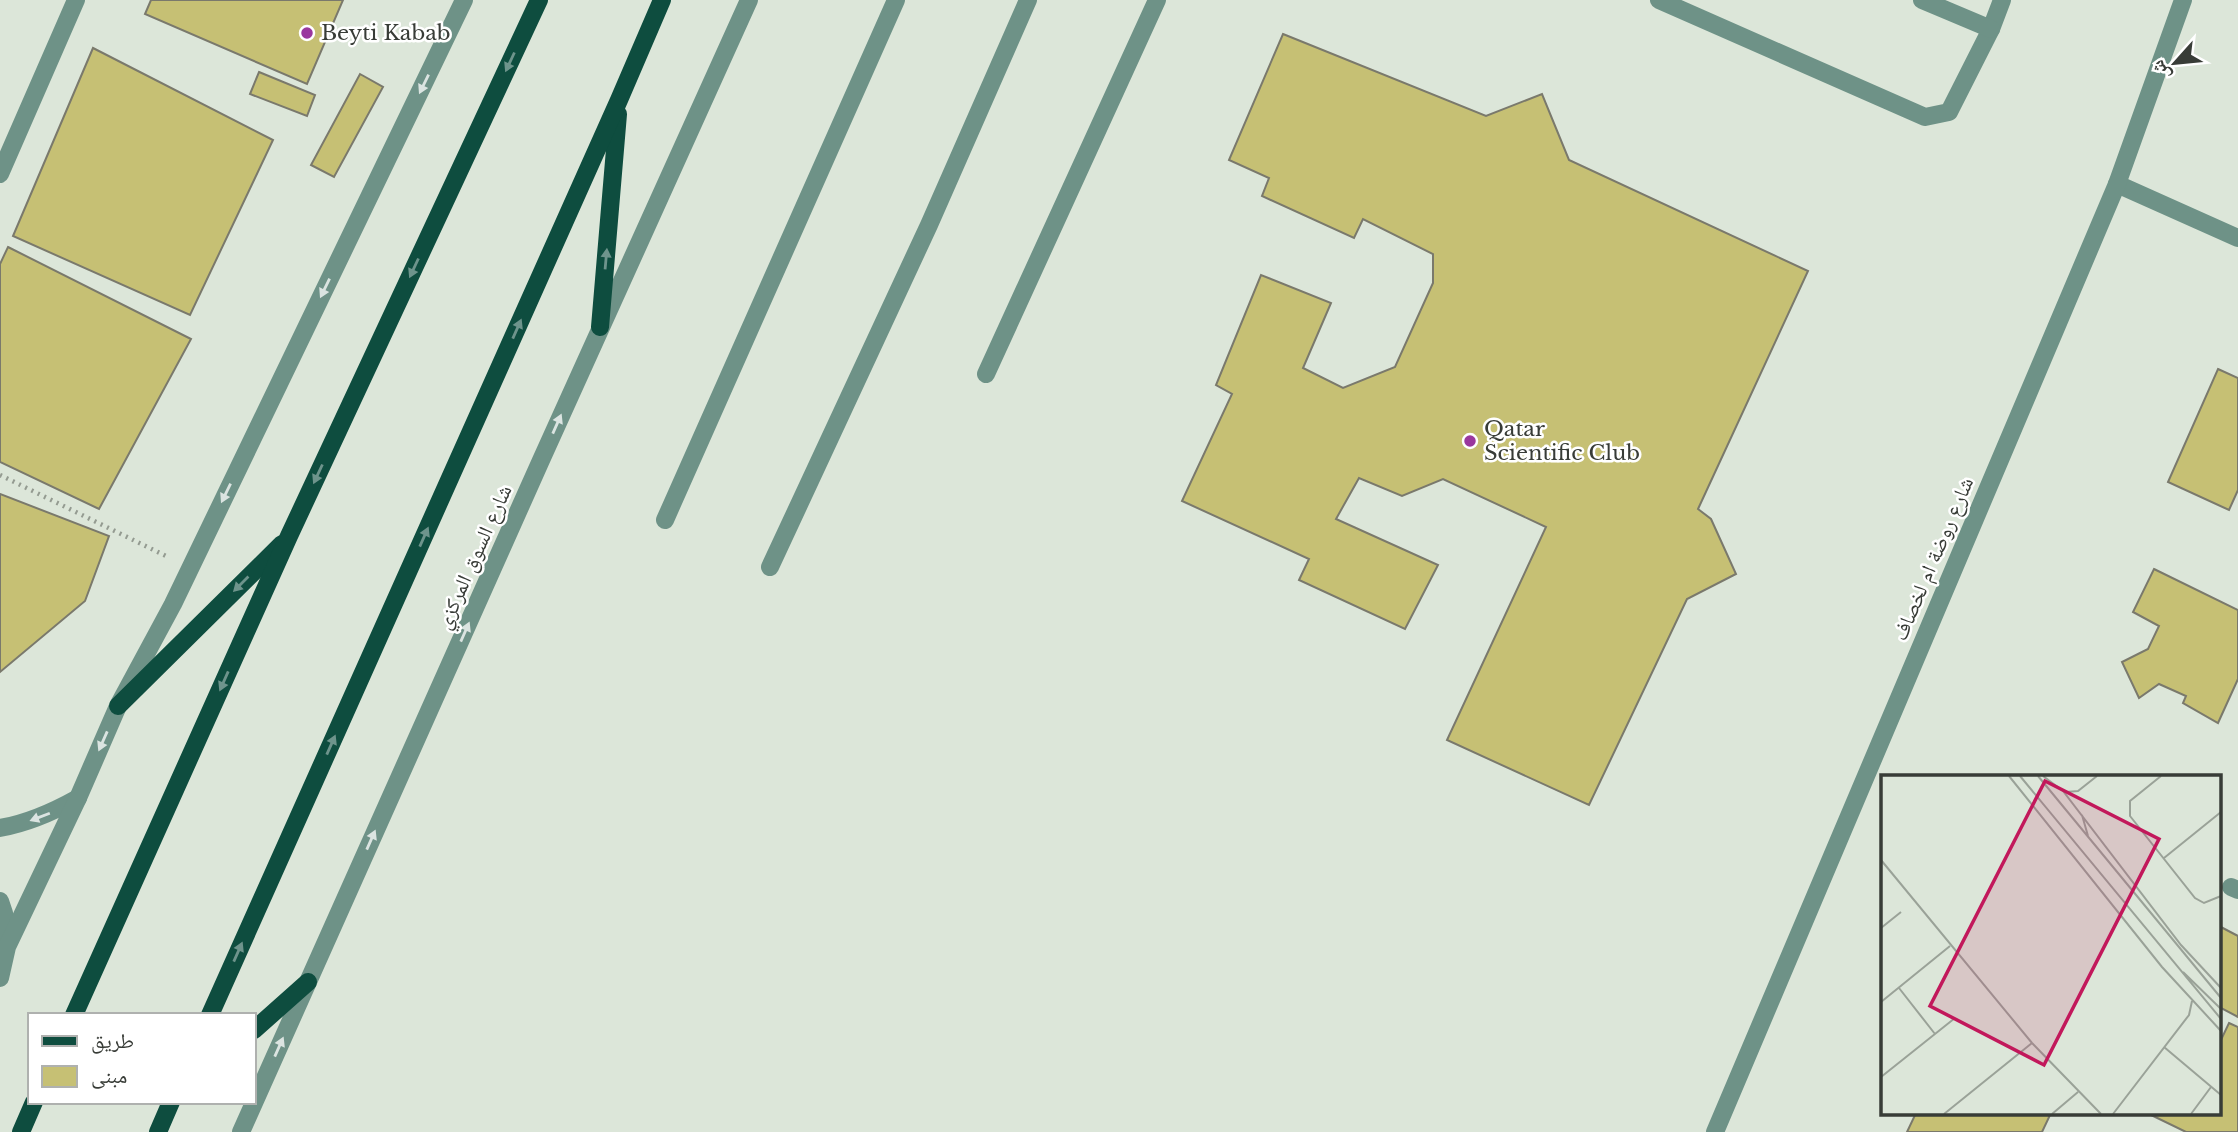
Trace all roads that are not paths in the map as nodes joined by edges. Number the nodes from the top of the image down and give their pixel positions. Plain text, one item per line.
1 (76, 0) edge
2 (464, 0) edge
3 (539, 0) edge
4 (662, 0) edge
5 (749, 0) edge
6 (896, 0) edge
7 (1028, 0) edge
8 (1157, 0) edge
9 (1660, 0) edge
10 (1922, 0) edge
11 (2002, 0) edge
12 (2183, 0) edge
13 (1991, 29) junction
14 (619, 100) junction
15 (0, 174) edge
16 (2117, 184) junction
17 (2238, 238) edge
18 (600, 327) junction
19 (986, 374) dead end
20 (665, 520) dead end
21 (289, 536) junction
22 (770, 567) dead end
23 (118, 706) junction
24 (78, 798) junction
25 (0, 828) edge
26 (0, 901) edge
27 (7, 947) junction
28 (0, 978) edge
29 (308, 982) junction
30 (75, 1013) edge
31 (211, 1013) edge
32 (256, 1028) edge
33 (256, 1098) edge
34 (33, 1104) edge
35 (170, 1104) edge
36 (254, 1104) edge
37 (21, 1132) edge
38 (158, 1132) edge
39 (241, 1132) edge
40 (1715, 1132) edge

1 - 15 street
2 -> 23 street
3 -> 21 main road
4 - 14 main road
5 - 18 street, شارع السوق المركزي
6 - 20 street
7 - 22 street
8 - 19 street
9 - 13 street
10 - 13 street
11 - 13 street
12 - 16 street, شارع روضة ام لخصاف
18 -> 14 main road
31 -> 14 main road
16 - 17 street
16 - 40 street, شارع روضة ام لخصاف
29 -> 18 street, شارع السوق المركزي
21 -> 23 main road
21 -> 30 main road
23 -> 24 street
24 -> 25 street
24 - 27 street
26 - 27 street
27 - 28 street
29 - 32 main road
33 -> 29 street, شارع السوق المركزي
34 - 37 main road
35 - 38 main road
39 -> 36 street, شارع السوق المركزي

